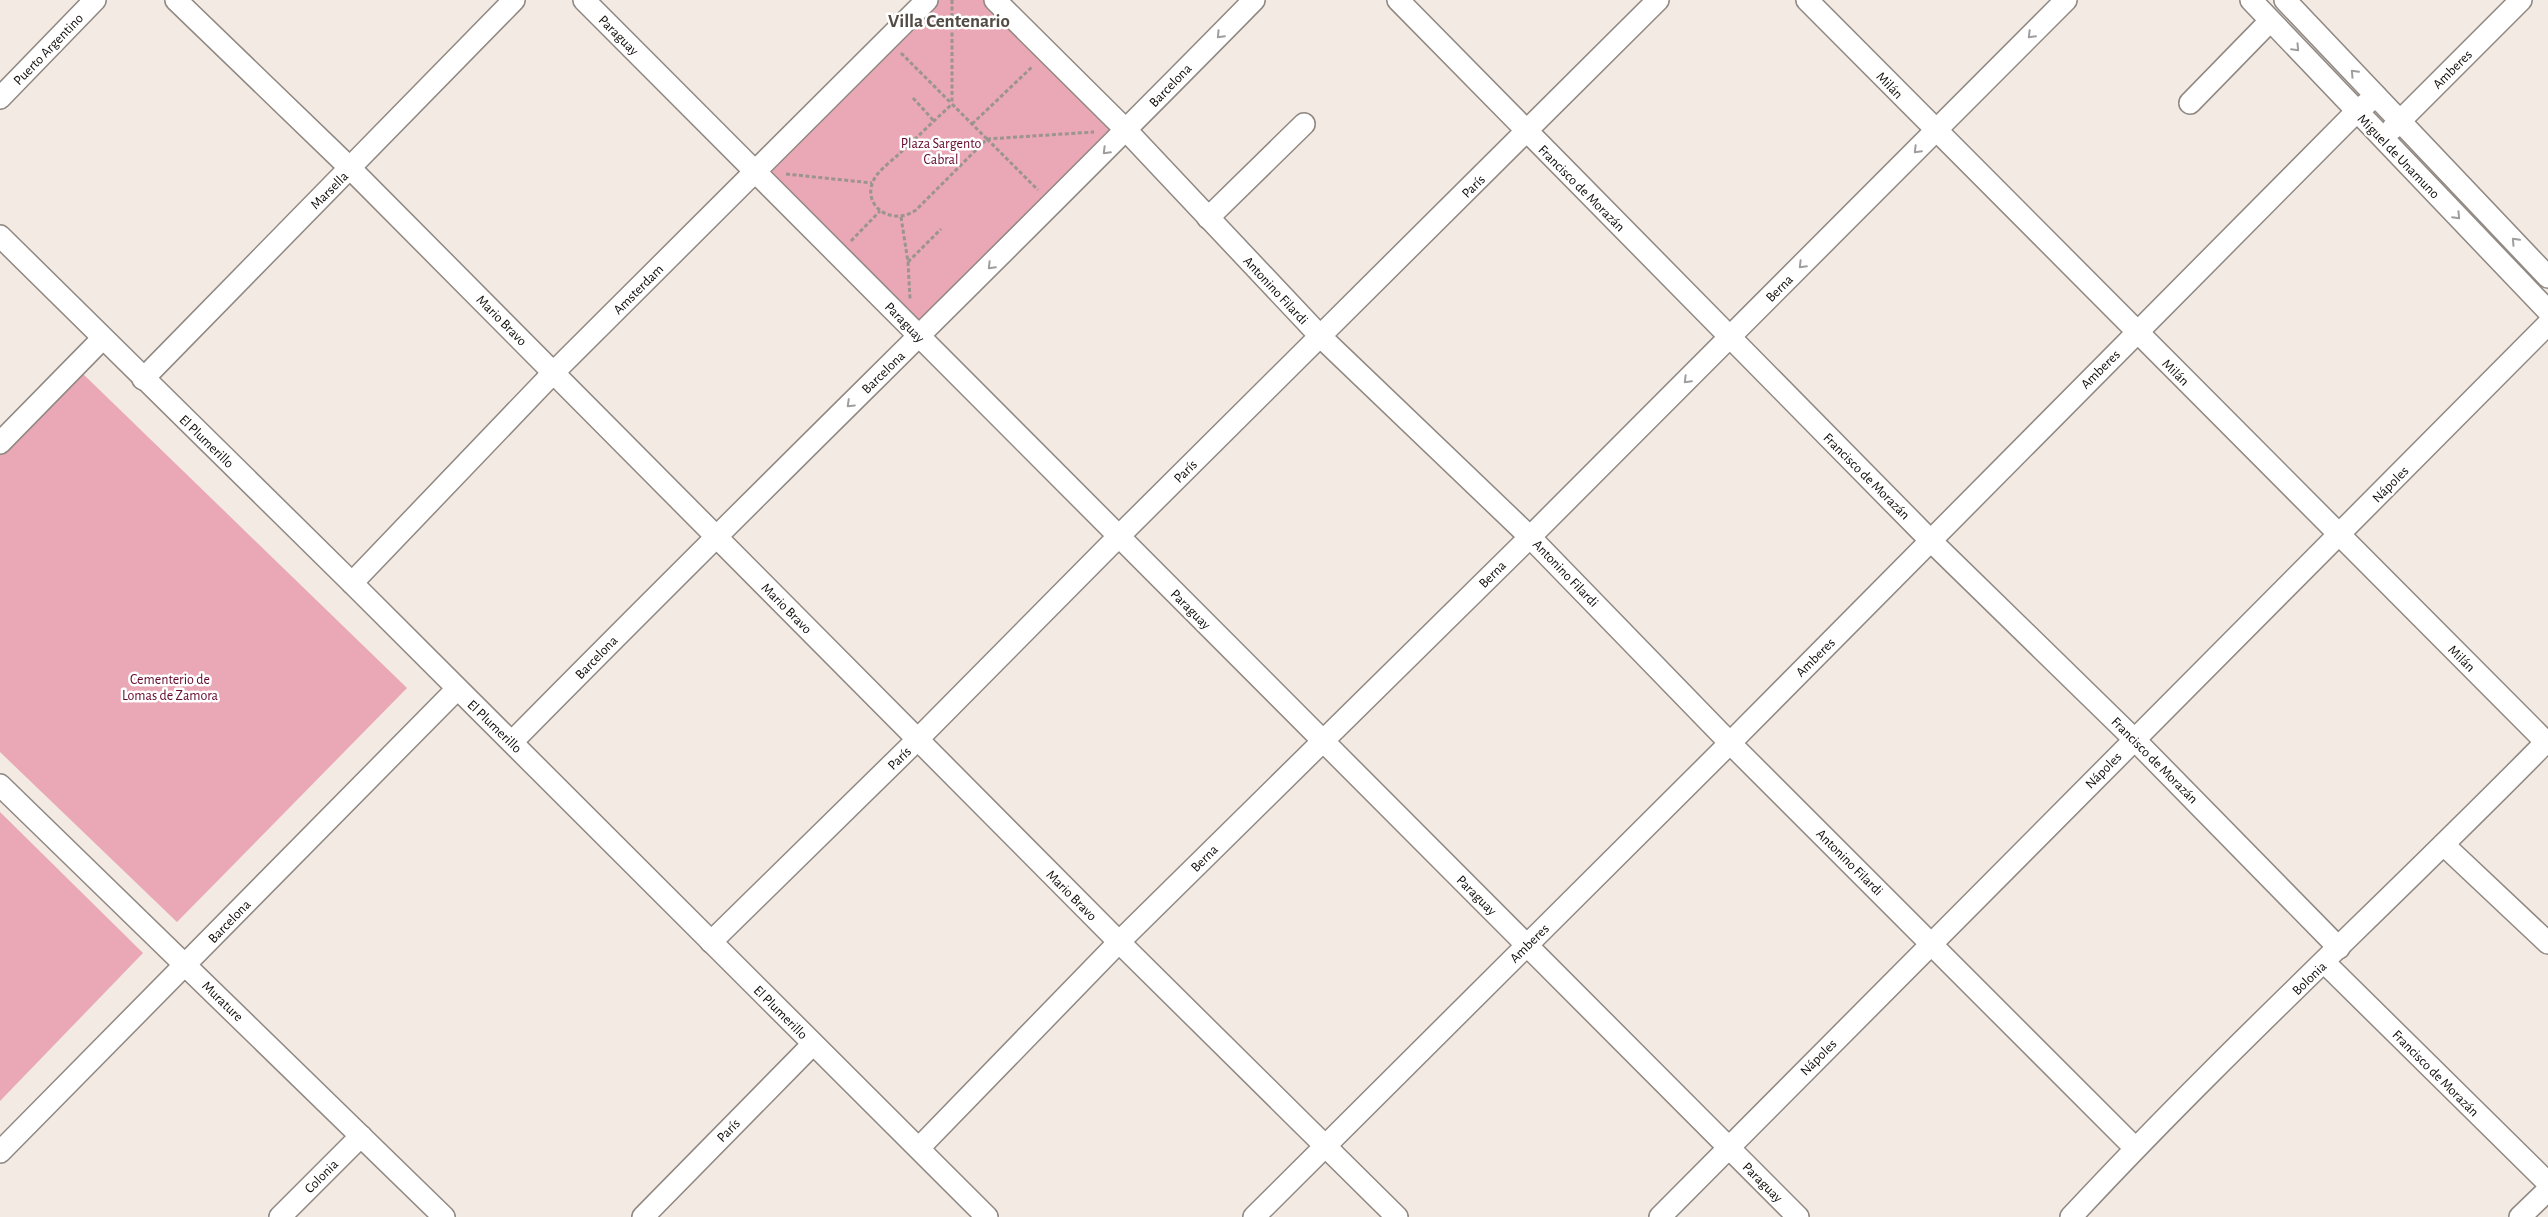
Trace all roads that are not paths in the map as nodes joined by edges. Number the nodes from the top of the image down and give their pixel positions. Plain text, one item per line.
1 (95, 0) edge
2 (176, 0) edge
3 (514, 0) edge
4 (584, 0) edge
5 (927, 0) edge
6 (995, 0) edge
7 (1254, 0) edge
8 (1398, 0) edge
9 (1658, 0) edge
10 (1807, 0) edge
11 (2066, 0) edge
12 (2251, 0) edge
13 (2285, 0) edge
14 (2521, 0) edge
15 (2270, 21) junction
16 (2376, 96) junction
17 (0, 98) edge
18 (2190, 103) dead end
19 (2356, 112) junction
20 (2401, 120) junction
21 (1304, 124) dead end
22 (1126, 130) junction
23 (1935, 131) junction
24 (1527, 133) junction
25 (2382, 138) junction
26 (350, 168) junction
27 (756, 172) junction
28 (1208, 218) junction
29 (0, 236) edge
30 (2548, 277) edge
31 (2548, 311) edge
32 (2548, 324) edge
33 (915, 333) junction
34 (2137, 333) junction
35 (1321, 337) junction
36 (1730, 337) junction
37 (102, 338) junction
38 (554, 372) junction
39 (143, 379) junction
40 (0, 442) edge
41 (2340, 534) junction
42 (715, 536) junction
43 (1119, 536) junction
44 (1530, 537) junction
45 (1930, 540) junction
46 (352, 583) junction
47 (457, 689) junction
48 (2134, 738) junction
49 (918, 739) junction
50 (1323, 741) junction
51 (2547, 741) edge
52 (512, 742) junction
53 (1730, 743) junction
54 (0, 786) edge
55 (2445, 846) junction
56 (711, 942) junction
57 (1119, 942) junction
58 (1931, 943) junction
59 (2548, 943) edge
60 (1527, 944) junction
61 (2332, 955) junction
62 (186, 965) junction
63 (812, 1044) junction
64 (361, 1136) junction
65 (1325, 1145) junction
66 (918, 1148) junction
67 (2136, 1148) junction
68 (1728, 1149) junction
69 (0, 1152) edge
70 (2548, 1183) edge
71 (2548, 1190) edge
72 (280, 1217) edge
73 (444, 1217) edge
74 (643, 1217) edge
75 (987, 1217) edge
76 (1254, 1217) edge
77 (1396, 1217) edge
78 (1660, 1217) edge
79 (1798, 1217) edge
80 (2071, 1217) edge
81 (2520, 1217) edge

1 - 17 street, Puerto Argentino
2 - 26 street, Mario Bravo
3 - 26 street, Marsella
4 - 27 street, Paraguay
5 - 27 street, Amsterdam
6 - 22 street, Antonino Filardi
7 -> 22 street, Barcelona
8 - 24 street, Francisco de Morazán
9 - 24 street, París
10 - 23 street, Milán
11 -> 23 street, Berna
12 - 15 street, Miguel de Unamuno
16 -> 13 street, Miguel de Unamuno
14 - 20 street, Amberes
15 - 18 street
15 -> 19 street, Miguel de Unamuno
16 - 19 street, Amberes
16 - 20 street, Miguel de Unamuno
19 - 25 street, Miguel de Unamuno
19 - 34 street, Amberes
20 - 25 street, Amberes
30 -> 20 street, Miguel de Unamuno
21 - 28 street
22 - 28 street, Antonino Filardi
22 -> 33 street, Barcelona
23 - 34 street, Milán
23 -> 36 street, Berna
24 - 35 street, París
24 - 36 street, Francisco de Morazán
25 -> 31 street, Miguel de Unamuno
26 - 38 street, Mario Bravo
26 - 39 street, Marsella
27 - 33 street, Paraguay
27 - 38 street, Amsterdam
28 - 35 street, Antonino Filardi
29 - 37 street, El Plumerillo
32 - 41 street, Nápoles
33 -> 42 street, Barcelona
33 - 43 street, Paraguay
34 - 41 street, Milán
34 - 45 street, Amberes
35 - 43 street, París
35 - 44 street, Antonino Filardi
36 -> 44 street, Berna
36 - 45 street, Francisco de Morazán
37 - 39 street, El Plumerillo
37 - 40 street
38 - 42 street, Mario Bravo
38 - 46 street, Amsterdam
39 - 46 street, El Plumerillo
41 - 48 street, Nápoles
41 - 51 street, Milán
42 - 49 street, Mario Bravo
42 - 52 street, Barcelona
43 - 49 street, París
43 - 50 street, Paraguay
44 - 50 street, Berna
44 - 53 street, Antonino Filardi
45 - 48 street, Francisco de Morazán
45 - 53 street, Amberes
46 - 47 street, El Plumerillo
47 - 52 street, El Plumerillo
47 - 62 street, Barcelona
48 - 58 street, Nápoles
48 - 61 street, Francisco de Morazán
49 - 56 street, París
49 - 57 street, Mario Bravo
50 - 57 street, Berna
50 - 60 street, Paraguay
51 - 55 street, Bolonia
52 - 56 street, El Plumerillo
53 - 58 street, Antonino Filardi
53 - 60 street, Amberes
54 - 62 street, Murature
55 - 59 street
55 - 61 street, Bolonia
56 - 63 street, El Plumerillo
57 - 65 street, Mario Bravo
57 - 66 street, Berna
58 - 67 street, Antonino Filardi
58 - 68 street, Nápoles
60 - 65 street, Amberes
60 - 68 street, Paraguay
61 - 67 street, Bolonia
61 - 70 street, Francisco de Morazán
62 - 64 street, Murature
62 - 69 street, Barcelona
63 - 66 street, El Plumerillo
63 - 74 street, París
64 - 72 street, Colonia
64 - 73 street, Murature
65 - 76 street, Amberes
65 - 77 street, Mario Bravo
66 - 75 street, El Plumerillo
67 - 80 street, Bolonia
68 - 78 street, Nápoles
68 - 79 street, Paraguay
71 - 81 street

